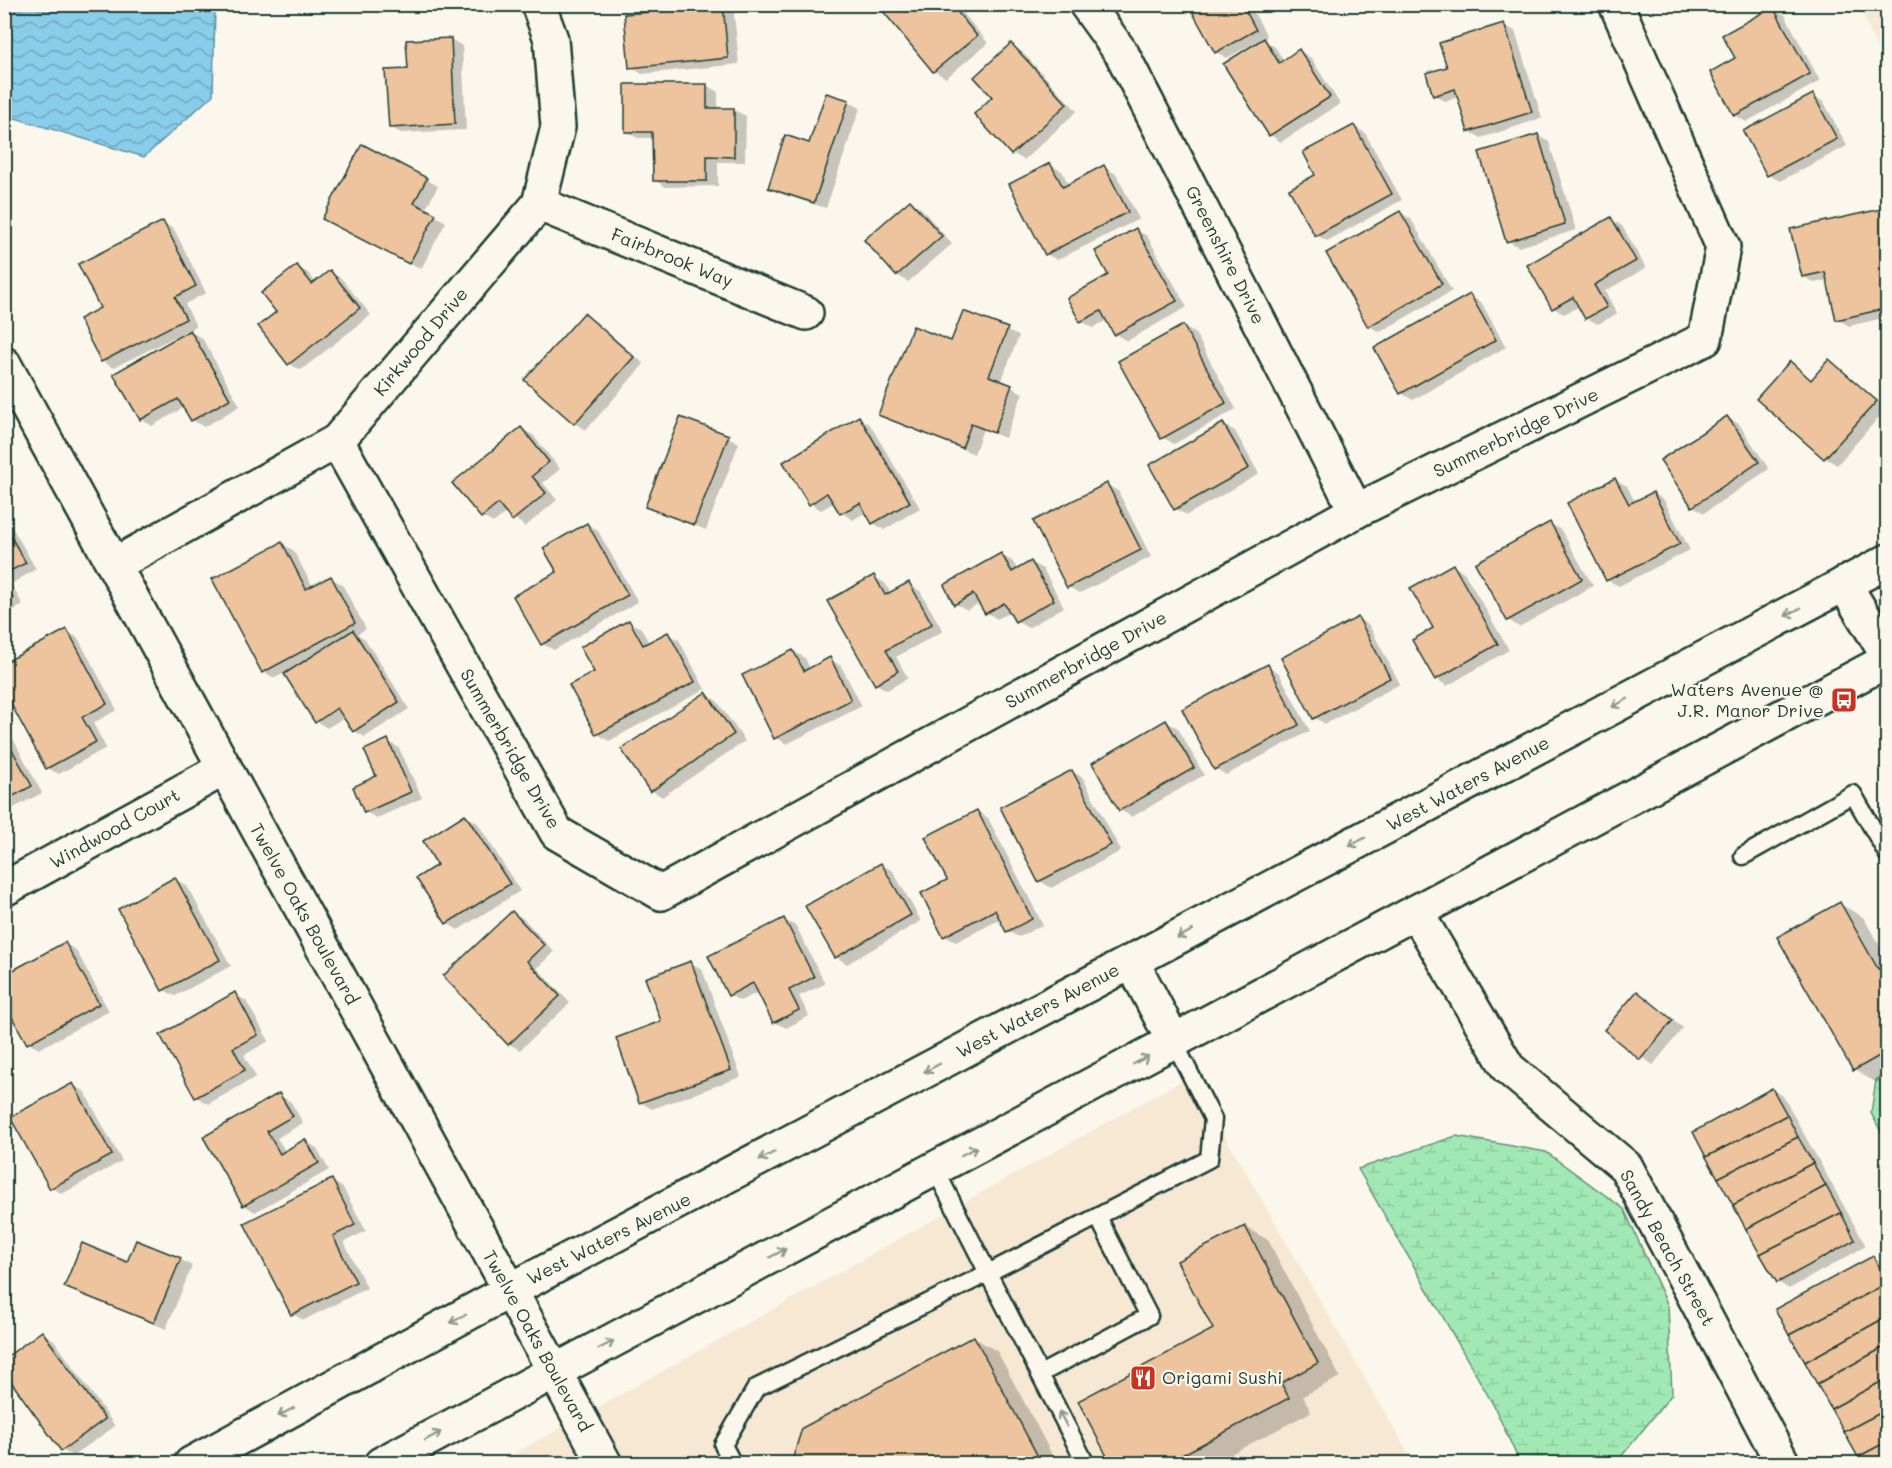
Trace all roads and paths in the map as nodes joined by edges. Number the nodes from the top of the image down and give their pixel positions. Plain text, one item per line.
1 (538, 4) edge
2 (1086, 4) edge
3 (1616, 4) edge
4 (539, 204) junction
5 (806, 313) dead end
6 (4, 364) edge
7 (337, 441) junction
8 (1356, 512) junction
9 (1887, 561) edge
10 (114, 565) junction
11 (1844, 584) junction
12 (1887, 658) edge
13 (225, 768) junction
14 (1887, 855) edge
15 (1743, 856) dead end
16 (4, 889) edge
17 (1416, 912) junction
18 (1132, 962) junction
19 (1174, 1042) junction
20 (935, 1169) junction
21 (1098, 1217) junction
22 (988, 1272) junction
23 (509, 1291) junction
24 (555, 1372) junction
25 (1040, 1374) junction
26 (190, 1464) edge
27 (381, 1464) edge
28 (605, 1464) edge
29 (733, 1464) edge
30 (1086, 1464) edge
31 (1784, 1464) edge

1 - 4 street, Kirkwood Drive
2 - 8 street, Greenshire Drive
3 - 8 street, Summerbridge Drive
4 - 5 street, Fairbrook Way
4 - 7 street, Kirkwood Drive
6 - 10 street, Twelve Oaks Boulevard
7 - 8 street, Summerbridge Drive
7 - 10 street, Kirkwood Drive
9 - 11 street, West Waters Avenue
10 - 13 street, Twelve Oaks Boulevard
11 - 12 street
11 -> 18 street, West Waters Avenue
12 - 17 street
13 - 16 street, Windwood Court
13 - 23 street, Twelve Oaks Boulevard
14 - 15 lane
17 - 19 street
17 - 31 street, Sandy Beach Street
18 - 19 street
18 -> 23 street, West Waters Avenue
20 -> 19 street
19 - 21 lane
20 - 22 lane
24 -> 20 street
21 - 22 lane
21 - 25 lane
22 - 25 lane
22 - 29 lane
23 - 24 street, Twelve Oaks Boulevard
23 -> 26 street, West Waters Avenue
27 -> 24 street
24 - 28 street, Twelve Oaks Boulevard
30 -> 25 lane

